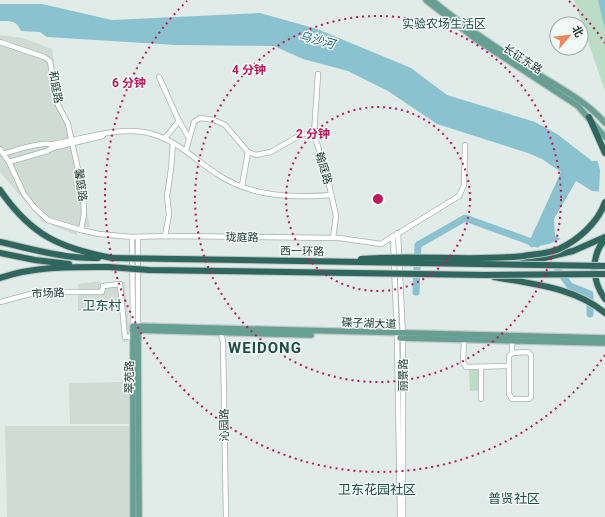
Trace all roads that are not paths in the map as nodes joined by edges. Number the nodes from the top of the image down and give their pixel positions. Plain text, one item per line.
1 (426, 0) edge
2 (432, 0) edge
3 (0, 42) edge
4 (318, 74) dead end
5 (159, 77) dead end
6 (589, 117) junction
7 (179, 121) junction
8 (605, 123) edge
9 (314, 134) junction
10 (603, 134) edge
11 (165, 138) junction
12 (189, 138) junction
13 (73, 142) junction
14 (172, 143) junction
15 (465, 145) dead end
16 (0, 149) edge
17 (186, 150) junction
18 (248, 152) junction
19 (605, 153) edge
20 (3, 154) junction
21 (9, 162) junction
22 (242, 186) junction
23 (0, 190) edge
24 (331, 195) junction
25 (605, 202) edge
26 (81, 230) junction
27 (398, 233) junction
28 (165, 236) junction
29 (393, 236) junction
30 (132, 237) junction
31 (138, 237) junction
32 (333, 238) junction
33 (605, 238) edge
34 (0, 242) edge
35 (0, 253) edge
36 (112, 258) junction
37 (504, 258) junction
38 (332, 262) junction
39 (605, 266) edge
40 (109, 267) junction
41 (605, 274) edge
42 (485, 275) junction
43 (0, 278) edge
44 (605, 299) edge
45 (0, 302) edge
46 (605, 312) edge
47 (136, 328) junction
48 (221, 333) junction
49 (400, 336) junction
50 (605, 339) edge
51 (464, 340) junction
52 (512, 341) junction
53 (512, 353) junction
54 (509, 366) junction
55 (481, 367) junction
56 (481, 399) dead end
57 (133, 517) edge
58 (139, 517) edge
59 (226, 517) edge
60 (400, 517) edge
61 (403, 517) edge

1 - 6 main road, 长征东路
2 - 8 main road, 长征东路
3 - 13 street, 和庭路
4 - 9 street, 翰庭路
5 - 7 street
6 - 10 main road, 长征东路
6 - 19 highway
7 - 11 street
7 - 12 street
9 - 18 street
9 - 24 street, 翰庭路
11 - 13 street
11 - 14 street
12 - 17 street
12 - 18 street
13 - 20 street
13 - 21 street
13 - 26 street, 馨庭路
14 - 17 street
14 - 28 street
15 - 27 street, 珑庭路
16 - 20 street, 珑庭路
17 - 22 street
18 - 22 street
20 - 21 street, 珑庭路
21 - 26 street, 珑庭路
22 - 24 street
23 - 36 highway
24 - 32 street, 翰庭路
25 - 37 highway, bridge
26 - 30 street, 珑庭路
27 - 29 street, 珑庭路
27 - 49 street, 丽景路
28 - 31 street, 珑庭路
28 - 32 street, 珑庭路
29 - 32 street, 珑庭路
29 - 49 street, 丽景路
30 - 31 street, 珑庭路
30 - 47 street, 翠苑路
31 - 47 street, 翠苑路
33 - 37 highway, bridge
33 - 44 highway, bridge
34 - 36 highway, 西一环路
35 - 40 highway, 西一环路
36 - 38 highway, 西一环路, bridge
37 - 38 highway, bridge
38 - 39 highway, 西一环路, bridge
40 - 42 highway, 西一环路, bridge
40 - 43 highway
41 - 42 highway, 西一环路, bridge
42 - 46 highway, bridge
45 - 47 street, 市场路
47 - 48 main road, 碟子湖大道
47 - 49 main road, 碟子湖大道
47 - 57 main road, 翠苑路
47 - 58 main road, 翠苑路
48 - 49 main road, 碟子湖大道
48 - 59 street, 沁园路
49 - 50 main road, 碟子湖大道
49 - 51 main road, 碟子湖大道
49 - 60 street, 丽景路
49 - 61 street, 丽景路
50 - 52 main road, 碟子湖大道
51 - 52 main road, 碟子湖大道
51 - 55 street
52 - 53 street
53 - 54 street
53 - 54 street
54 - 55 street
55 - 56 street

